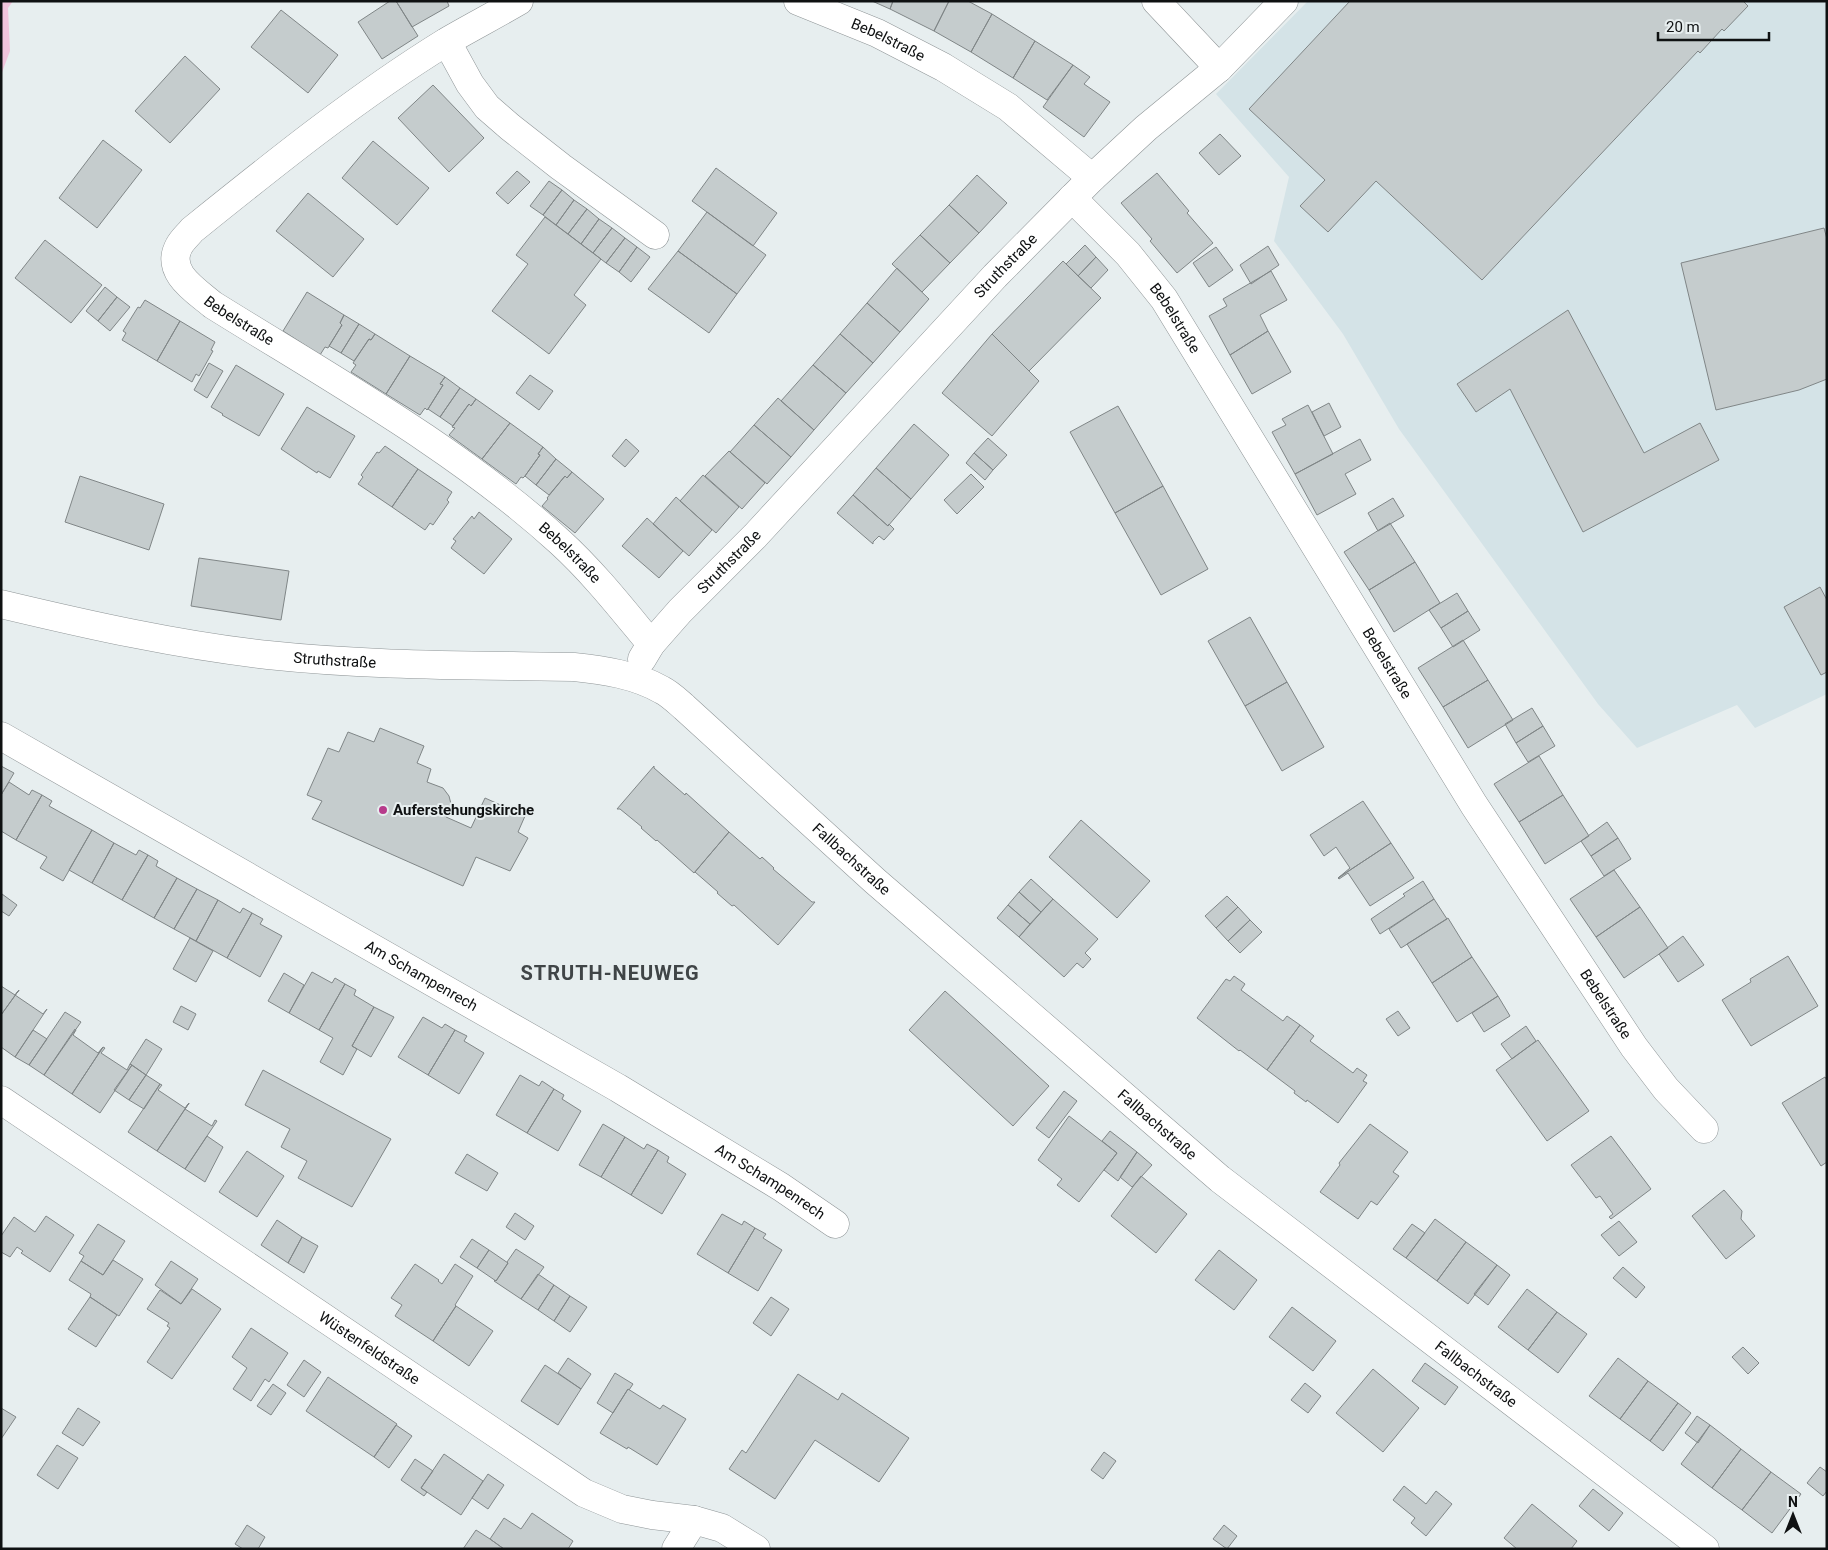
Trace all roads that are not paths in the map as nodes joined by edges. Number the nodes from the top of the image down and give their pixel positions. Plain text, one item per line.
1 (519, 1) edge
2 (798, 1) edge
3 (1156, 1) edge
4 (1284, 1) edge
5 (446, 42) junction
6 (1219, 68) junction
7 (1092, 178) junction
8 (1072, 198) junction
9 (655, 235) dead end
10 (1, 604) edge
11 (650, 644) junction
12 (631, 677) junction
13 (1, 736) edge
14 (1, 1100) edge
15 (1704, 1129) dead end
16 (835, 1224) dead end
17 (694, 1520) junction
18 (676, 1549) edge
19 (756, 1549) edge
20 (1705, 1549) edge

1 - 5 street, Bebelstraße
2 - 7 street, Bebelstraße
3 - 6 street
4 - 6 street, Struthstraße
5 - 9 street
5 - 11 street, Bebelstraße
6 - 7 street, Struthstraße
7 - 8 street, Struthstraße
8 - 11 street, Struthstraße
8 - 15 street, Bebelstraße
10 - 12 street, Struthstraße
11 - 12 street, Struthstraße
12 - 20 street, Fallbachstraße
13 - 16 street, Am Schampenrech
14 - 17 street, Wüstenfeldstraße
17 - 18 street
17 - 19 street, Wüstenfeldstraße

